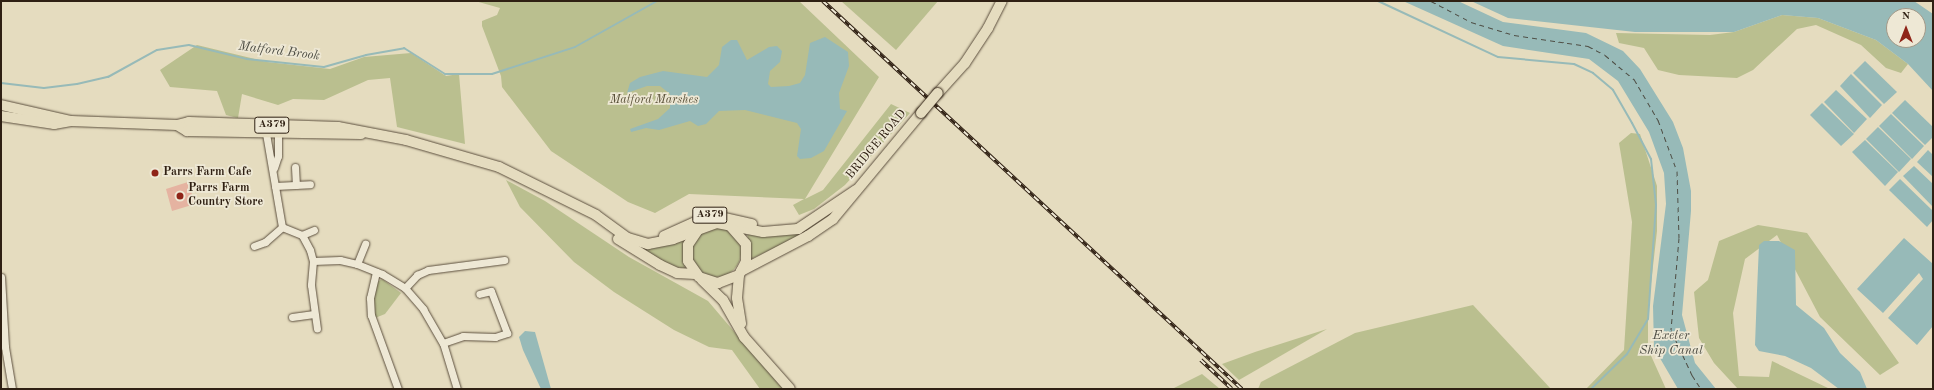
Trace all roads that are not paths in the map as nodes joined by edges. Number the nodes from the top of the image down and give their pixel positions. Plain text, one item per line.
1 (1002, 1) edge
2 (1, 105) edge
3 (1, 116) edge
4 (71, 121) junction
5 (264, 129) junction
6 (278, 129) junction
7 (295, 166) dead end
8 (274, 168) junction
9 (310, 184) dead end
10 (296, 185) junction
11 (275, 186) junction
12 (856, 190) junction
13 (578, 208) junction
14 (810, 221) junction
15 (726, 225) junction
16 (282, 227) junction
17 (614, 228) junction
18 (700, 229) junction
19 (314, 230) dead end
20 (302, 235) junction
21 (365, 244) dead end
22 (254, 246) dead end
23 (504, 260) dead end
24 (313, 261) junction
25 (358, 264) junction
26 (376, 272) junction
27 (740, 273) junction
28 (697, 276) junction
29 (1, 277) edge
30 (405, 288) junction
31 (479, 294) dead end
32 (314, 314) junction
33 (292, 317) dead end
34 (317, 329) dead end
35 (508, 333) junction
36 (744, 337) junction
37 (511, 340) dead end
38 (443, 343) junction
39 (12, 389) edge
40 (398, 389) edge
41 (457, 389) edge
42 (790, 389) edge

1 - 12 main road, BRIDGE ROAD / A379, bridge
2 - 4 main road, A379
3 - 4 main road, A379
4 - 5 main road, A379
5 - 6 main road, A379
5 - 8 street
6 - 8 street
6 - 13 main road, A379
7 - 10 street
8 - 11 street
9 - 10 street
10 - 11 street
11 - 16 street
12 - 14 main road, A379
12 - 27 main road, BRIDGE ROAD / A379
13 - 17 main road, A379
13 - 28 main road, A379
14 - 15 main road, A379
14 - 17 main road, A379
15 - 18 main road, A379
15 - 27 main road, A379
16 - 20 street
16 - 22 street
17 - 18 main road, A379
18 - 28 main road, A379
19 - 20 street
20 - 24 street
21 - 25 street
23 - 30 street
24 - 25 street
24 - 32 street
25 - 26 street
26 - 30 street
26 - 40 street
27 - 28 main road, A379
27 - 36 main road, A379
28 - 36 main road, A379
29 - 39 street
30 - 38 street
31 - 35 street
32 - 33 street
32 - 34 street
35 - 37 street
35 - 38 street
36 - 42 main road, A379
38 - 41 street

